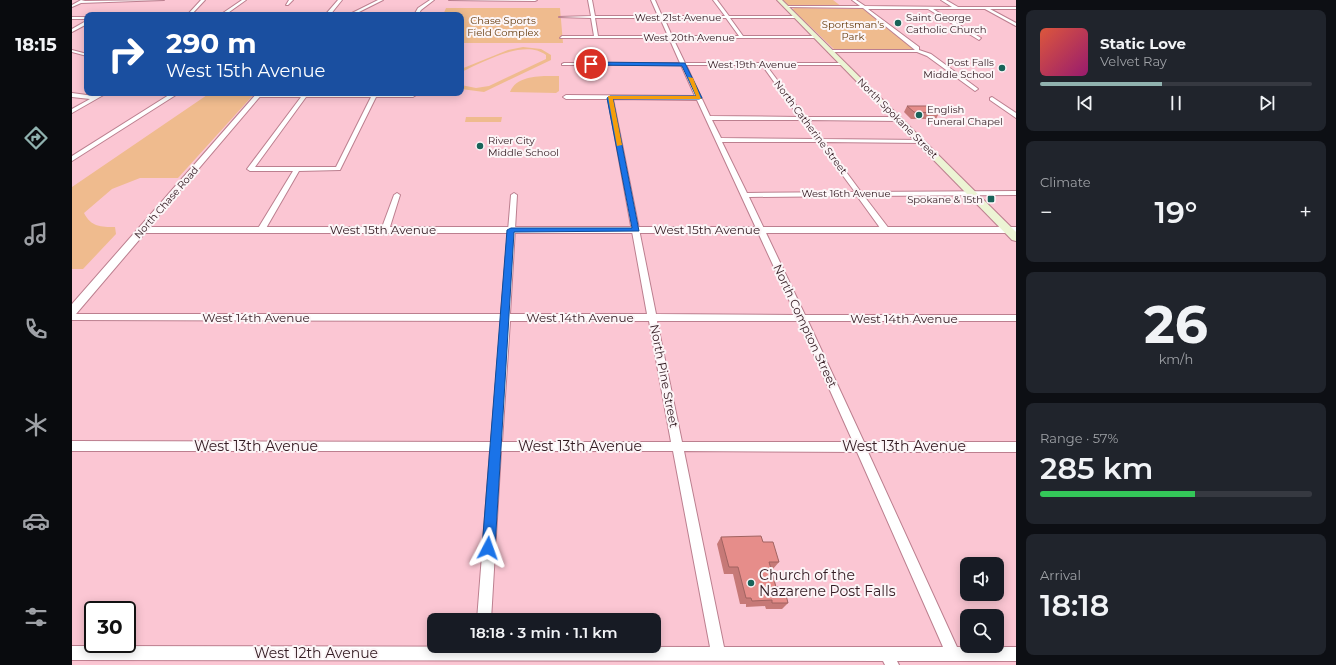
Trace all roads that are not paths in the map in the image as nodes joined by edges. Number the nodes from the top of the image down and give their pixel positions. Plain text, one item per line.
1 (162, 0) edge
2 (203, 0) edge
3 (244, 0) edge
4 (291, 0) edge
5 (340, 0) edge
6 (381, 0) edge
7 (432, 0) edge
8 (451, 0) edge
9 (535, 0) edge
10 (590, 0) edge
11 (653, 0) edge
12 (715, 0) edge
13 (779, 0) edge
14 (854, 0) edge
15 (943, 0) edge
16 (83, 1) edge
17 (287, 4) dead end
18 (72, 6) edge
19 (786, 8) junction
20 (864, 8) junction
21 (929, 8) junction
22 (957, 8) junction
23 (986, 8) junction
24 (1016, 8) edge
25 (193, 12) edge
26 (226, 12) edge
27 (330, 12) edge
28 (356, 12) edge
29 (418, 12) edge
30 (561, 17) dead end
31 (593, 17) junction
32 (661, 17) junction
33 (728, 17) junction
34 (796, 17) junction
35 (72, 18) edge
36 (84, 18) edge
37 (84, 24) edge
38 (1016, 25) edge
39 (72, 31) edge
40 (562, 37) dead end
41 (596, 37) junction
42 (671, 37) junction
43 (742, 37) junction
44 (817, 38) junction
45 (979, 40) dead end
46 (72, 50) edge
47 (830, 51) junction
48 (917, 51) junction
49 (84, 54) edge
50 (564, 64) dead end
51 (684, 64) junction
52 (763, 64) junction
53 (843, 64) junction
54 (975, 89) dead end
55 (72, 95) edge
56 (99, 96) edge
57 (171, 96) edge
58 (257, 96) edge
59 (304, 96) edge
60 (374, 96) edge
61 (96, 98) junction
62 (566, 98) dead end
63 (610, 98) junction
64 (699, 98) junction
65 (992, 99) dead end
66 (72, 111) edge
67 (1016, 116) edge
68 (708, 118) junction
69 (804, 118) junction
70 (898, 119) junction
71 (719, 140) junction
72 (821, 141) junction
73 (921, 141) junction
74 (72, 159) edge
75 (297, 169) junction
76 (860, 193) junction
77 (971, 193) junction
78 (1016, 193) edge
79 (744, 194) junction
80 (397, 195) dead end
81 (514, 195) dead end
82 (142, 230) junction
83 (261, 230) junction
84 (385, 230) junction
85 (511, 230) junction
86 (636, 230) junction
87 (761, 230) junction
88 (886, 230) junction
89 (1014, 233) edge
90 (72, 311) edge
91 (72, 317) edge
92 (504, 318) junction
93 (653, 318) junction
94 (1016, 318) edge
95 (802, 319) junction
96 (72, 446) edge
97 (496, 446) junction
98 (677, 446) junction
99 (860, 446) junction
100 (1016, 447) edge
101 (484, 613) edge
102 (427, 650) edge
103 (72, 653) edge
104 (660, 653) edge
105 (719, 654) junction
106 (953, 654) junction
107 (1016, 654) edge
108 (889, 659) edge

1 - 16 street
2 - 25 street
3 - 26 street
4 - 17 street
5 - 27 street
6 - 28 street
7 - 29 street
8 - 9 street
10 - 31 street
11 - 32 street, North Compton Street
12 - 33 street
13 - 19 main road, North Spokane Street
14 - 20 street
15 - 22 street
16 - 18 street
19 - 20 street
19 - 34 main road, North Spokane Street
20 - 21 street
20 - 48 street
21 - 22 street
21 - 45 street
22 - 23 street
23 - 24 street
23 - 38 street
30 - 31 street, West 21st Avenue
31 - 32 street, West 21st Avenue
31 - 41 street
32 - 33 street, West 21st Avenue
32 - 42 street, North Compton Street
33 - 34 street, West 21st Avenue
33 - 43 street
34 - 44 main road, North Spokane Street
35 - 36 street
37 - 39 street
40 - 41 street, West 20th Avenue
41 - 42 street, West 20th Avenue
42 - 43 street, West 20th Avenue
42 - 51 street, North Compton Street
43 - 44 street, West 20th Avenue
44 - 47 main road, North Spokane Street
46 - 49 street
47 - 48 street
47 - 53 main road, North Spokane Street
48 - 54 street
50 - 51 street, West 19th Avenue
51 - 52 street, West 19th Avenue
51 - 64 street, North Compton Street
52 - 53 street, West 19th Avenue
52 - 69 street, North Catherine Street
53 - 70 main road, North Spokane Street
55 - 61 street
56 - 61 street
57 - 74 street
58 - 82 street, North Chase Road
59 - 75 street
60 - 75 street
61 - 66 street
62 - 63 street
63 - 64 street
63 - 86 street, North Pine Street
64 - 68 street, North Compton Street
65 - 67 street
68 - 69 street
68 - 71 street, North Compton Street
69 - 70 street
69 - 72 street, North Catherine Street
70 - 73 main road, North Spokane Street
71 - 72 street
71 - 79 street, North Compton Street
72 - 73 street
72 - 76 street, North Catherine Street
73 - 77 main road, North Spokane Street
75 - 83 street
76 - 77 street, West 16th Avenue
76 - 79 street, West 16th Avenue
76 - 88 street, North Catherine Street
77 - 78 street, West 16th Avenue
77 - 89 main road, North Spokane Street
79 - 87 street, North Compton Street
80 - 84 street
81 - 85 street
82 - 83 street, West 15th Avenue
82 - 90 street, North Chase Road
83 - 84 street, West 15th Avenue
84 - 85 street, West 15th Avenue
85 - 86 street, West 15th Avenue
85 - 92 street
86 - 87 street, West 15th Avenue
86 - 93 street, North Pine Street
87 - 88 street, West 15th Avenue
87 - 95 street, North Compton Street
88 - 89 street, West 15th Avenue
91 - 92 street, West 14th Avenue
92 - 93 street, West 14th Avenue
92 - 97 street
93 - 95 street, West 14th Avenue
93 - 98 street, North Pine Street
94 - 95 street, West 14th Avenue
95 - 99 street, North Compton Street
96 - 97 street, West 13th Avenue
97 - 98 street, West 13th Avenue
97 - 101 street
98 - 99 street, West 13th Avenue
98 - 105 street, North Pine Street
99 - 100 street, West 13th Avenue
99 - 106 street, North Compton Street
102 - 103 street, West 12th Avenue
104 - 105 street, West 12th Avenue
105 - 108 street, West 12th Avenue
106 - 107 street, West 12th Avenue
106 - 108 street, West 12th Avenue

